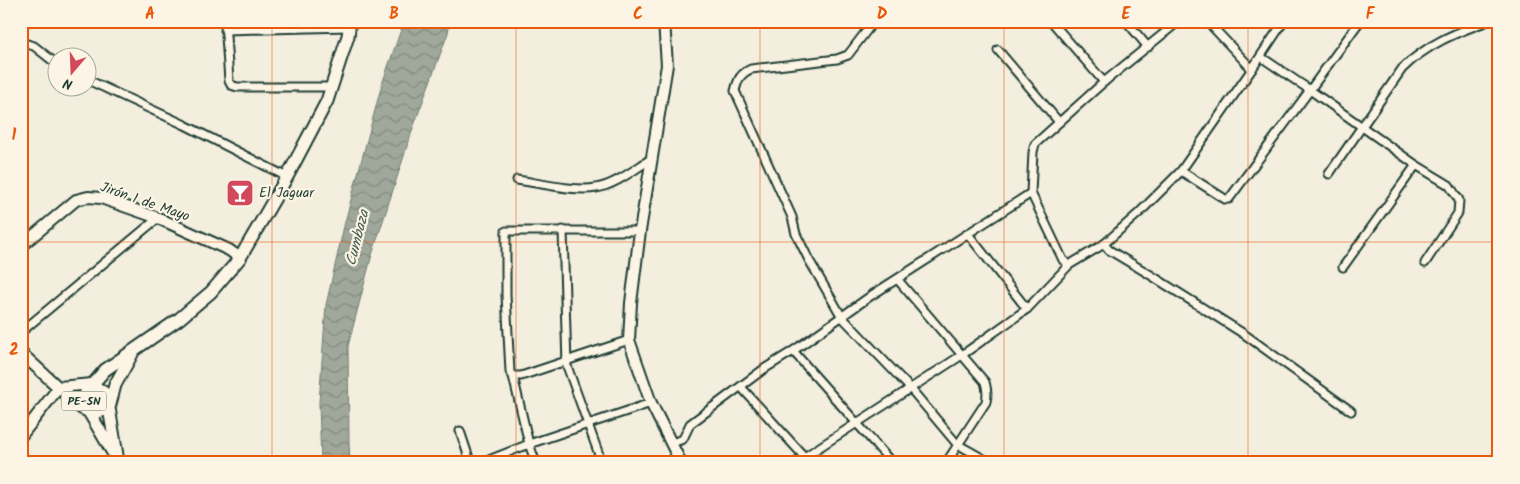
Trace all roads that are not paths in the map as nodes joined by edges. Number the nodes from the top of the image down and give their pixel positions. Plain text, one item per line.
1 (29, 21) edge
2 (225, 21) edge
3 (664, 21) edge
4 (874, 21) edge
5 (1051, 21) edge
6 (1126, 21) edge
7 (1179, 21) edge
8 (1207, 21) edge
9 (1284, 21) edge
10 (1360, 21) edge
11 (1488, 21) edge
12 (21, 24) edge
13 (349, 24) edge
14 (225, 30) junction
15 (21, 42) edge
16 (1148, 47) junction
17 (998, 50) dead end
18 (48, 57) edge
19 (1261, 57) junction
20 (1252, 69) junction
21 (1104, 82) junction
22 (98, 85) edge
23 (332, 87) junction
24 (1310, 90) junction
25 (1059, 122) junction
26 (1362, 127) junction
27 (652, 159) junction
28 (1416, 165) junction
29 (1181, 171) junction
30 (1329, 174) dead end
31 (287, 177) junction
32 (517, 180) dead end
33 (1031, 194) junction
34 (158, 218) junction
35 (564, 230) junction
36 (640, 231) junction
37 (968, 234) junction
38 (1104, 244) junction
39 (21, 246) edge
40 (240, 258) junction
41 (1425, 263) dead end
42 (1069, 265) junction
43 (1343, 267) dead end
44 (898, 280) junction
45 (1027, 310) junction
46 (842, 317) junction
47 (21, 332) edge
48 (629, 340) junction
49 (793, 351) junction
50 (133, 352) junction
51 (21, 353) edge
52 (962, 355) junction
53 (568, 360) junction
54 (513, 376) junction
55 (92, 384) junction
56 (59, 387) junction
57 (741, 387) junction
58 (910, 388) junction
59 (651, 403) junction
60 (109, 404) junction
61 (1351, 411) dead end
62 (89, 413) junction
63 (857, 422) junction
64 (590, 425) junction
65 (460, 431) dead end
66 (21, 436) edge
67 (669, 440) junction
68 (529, 444) junction
69 (958, 444) junction
70 (804, 457) junction
71 (119, 463) edge
72 (473, 463) edge
73 (481, 463) edge
74 (536, 463) edge
75 (602, 463) edge
76 (681, 463) edge
77 (795, 463) edge
78 (810, 463) edge
79 (892, 463) edge
80 (946, 463) edge
81 (991, 463) edge

1 - 12 street
2 - 14 street
3 - 27 street
4 - 46 street
5 - 21 street
6 - 16 street
7 - 16 street
8 - 20 street
9 - 19 street
10 - 24 street
11 - 26 street
13 - 14 street
13 - 23 main road, PE-5N
14 - 23 street
15 - 18 street
16 - 21 street
17 - 25 street
19 - 20 street
19 - 24 street
20 - 29 street
21 - 25 street
22 - 31 street
23 - 31 main road, PE-5N
24 - 26 street
24 - 29 street
25 - 33 street
26 - 28 street
26 - 30 street
27 - 32 street
27 - 36 street
28 - 41 street
28 - 43 street
29 - 38 street
31 - 40 main road, PE-5N
33 - 37 street
33 - 42 street
34 - 39 street, Jirón 1 de Mayo
34 - 40 street, Jirón 1 de Mayo
34 - 47 street
35 - 36 street
35 - 53 street
35 - 54 street
36 - 48 street
37 - 44 street
37 - 45 street
38 - 42 street
38 - 61 street
40 - 50 main road, PE-5N
42 - 45 street
44 - 46 street
44 - 52 street
45 - 52 street
46 - 49 street
46 - 58 street
48 - 53 street
48 - 59 street
49 - 57 street
49 - 63 street
50 - 55 main road, PE-5N
50 - 60 main road, PE-5N
51 - 56 street
52 - 58 street
52 - 69 street
53 - 54 street
53 - 64 street
54 - 68 street
55 - 56 street
55 - 60 street
55 - 62 main road, PE-5N
56 - 62 street
56 - 66 street
57 - 67 street
57 - 70 street
58 - 63 street
58 - 69 street
59 - 64 street
59 - 67 street
60 - 62 street
60 - 71 main road, PE-5N
62 - 71 main road, PE-5N
63 - 70 street
63 - 79 street
64 - 68 street
64 - 75 street
65 - 72 street
67 - 76 street
68 - 73 street
68 - 74 street
69 - 80 street
69 - 81 street
70 - 77 street
70 - 78 street

